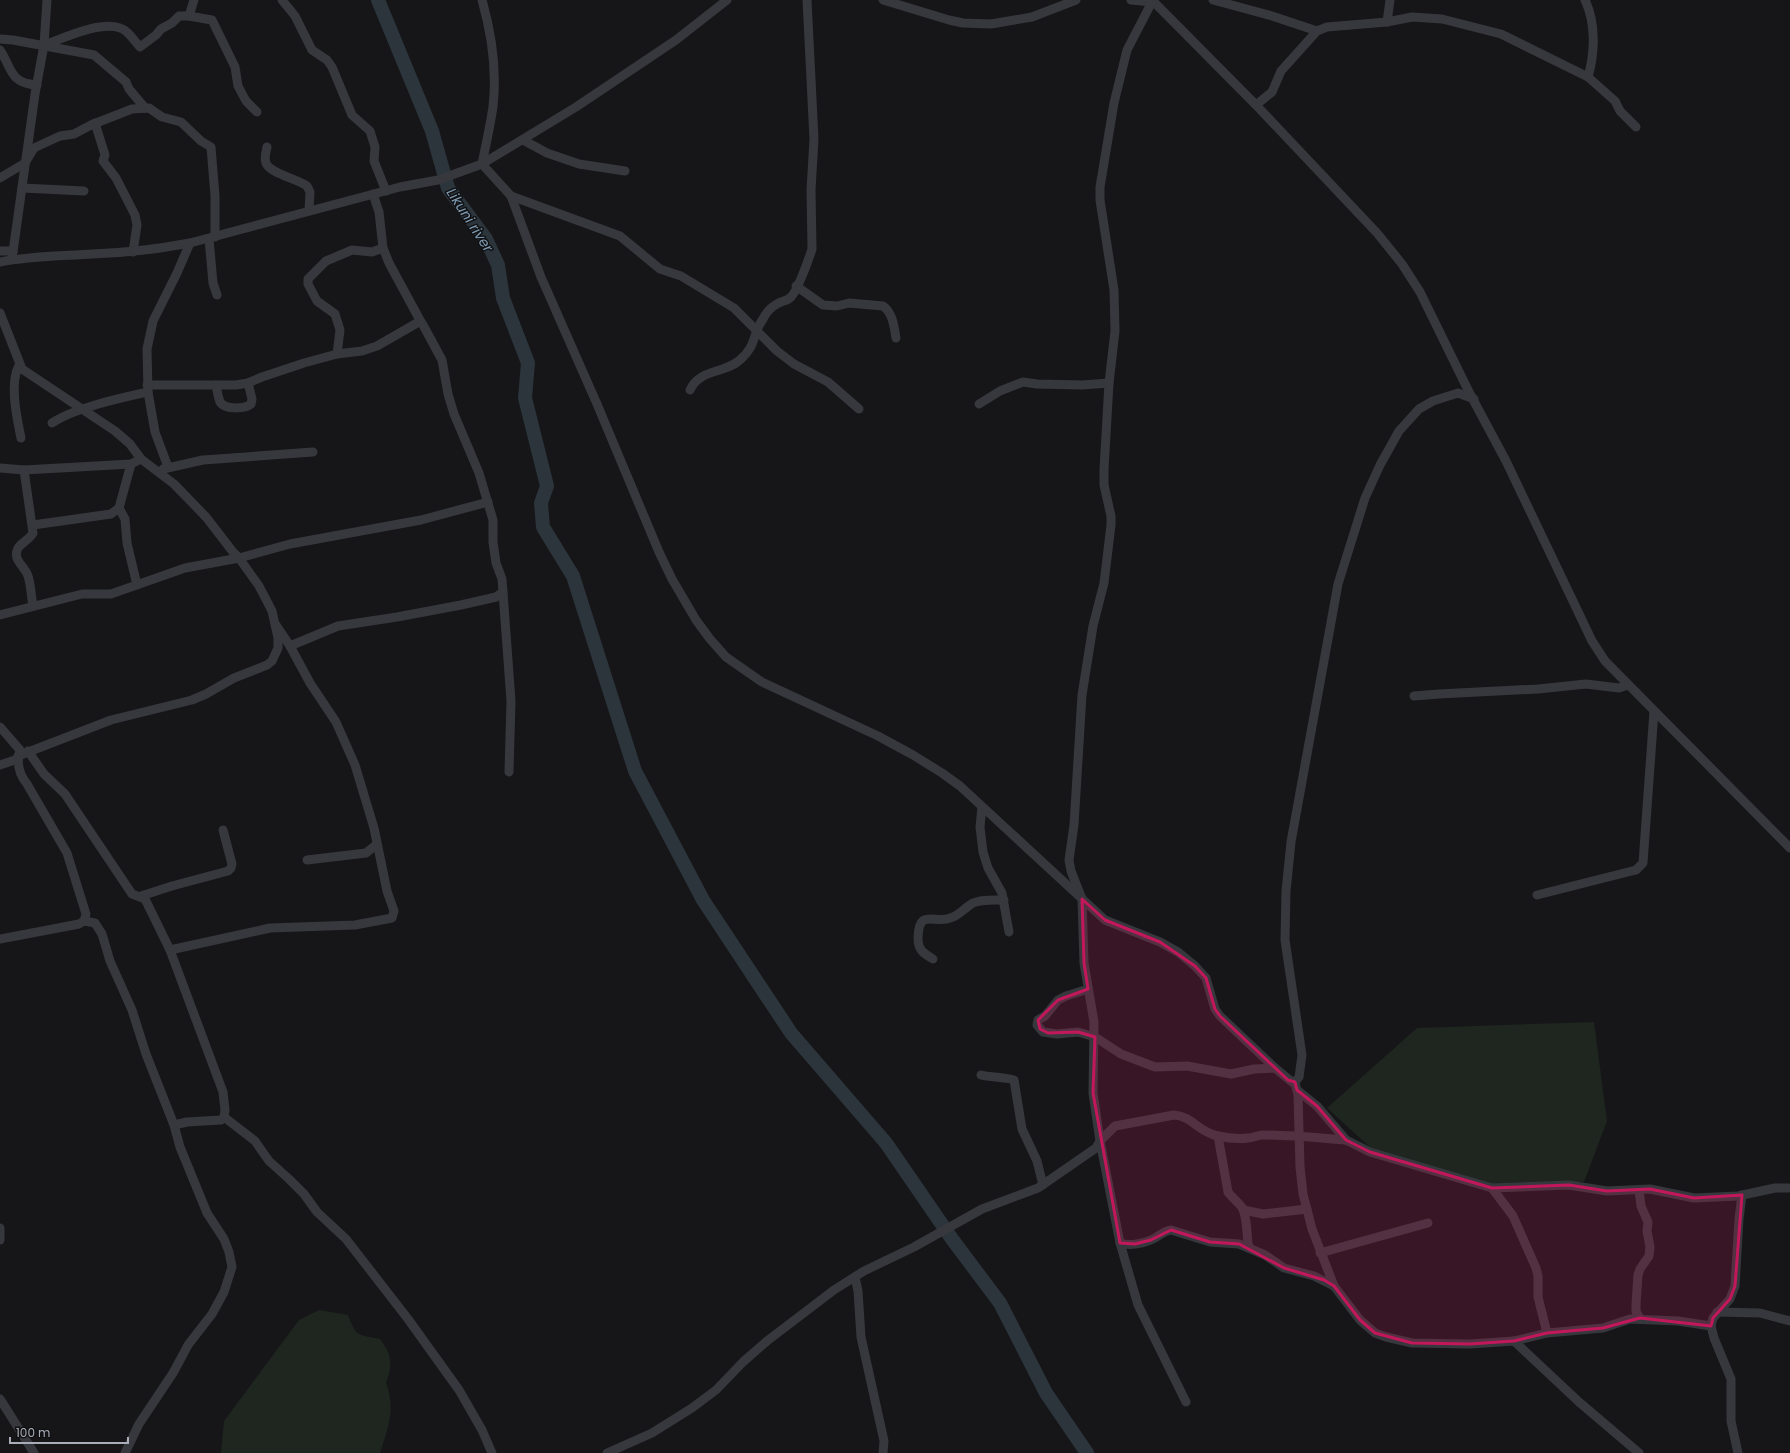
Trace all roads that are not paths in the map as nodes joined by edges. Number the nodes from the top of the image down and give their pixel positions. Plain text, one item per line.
1 (47, 0) edge
2 (194, 0) edge
3 (282, 0) edge
4 (482, 0) edge
5 (728, 0) edge
6 (807, 0) edge
7 (883, 0) edge
8 (1076, 0) edge
9 (1131, 0) edge
10 (1152, 0) edge
11 (1212, 0) edge
12 (1390, 0) edge
13 (1585, 0) edge
14 (189, 16) junction
15 (1387, 22) junction
16 (1317, 30) junction
17 (0, 39) edge
18 (44, 45) junction
19 (0, 50) edge
20 (1588, 78) junction
21 (36, 86) junction
22 (1256, 105) junction
23 (145, 108) junction
24 (257, 112) dead end
25 (95, 123) junction
26 (1636, 127) dead end
27 (523, 140) junction
28 (267, 147) dead end
29 (25, 163) junction
30 (482, 164) junction
31 (625, 171) dead end
32 (0, 178) edge
33 (22, 188) junction
34 (84, 191) dead end
35 (386, 191) junction
36 (373, 194) junction
37 (511, 196) junction
38 (310, 211) junction
39 (212, 238) junction
40 (190, 243) junction
41 (383, 248) junction
42 (0, 251) edge
43 (133, 252) junction
44 (13, 255) junction
45 (0, 262) edge
46 (796, 286) junction
47 (217, 295) dead end
48 (0, 313) edge
49 (421, 322) junction
50 (757, 329) junction
51 (896, 338) dead end
52 (337, 354) junction
53 (19, 365) junction
54 (248, 383) junction
55 (1109, 383) junction
56 (216, 385) junction
57 (147, 388) junction
58 (690, 390) dead end
59 (1474, 399) junction
60 (979, 404) dead end
61 (859, 409) dead end
62 (85, 410) junction
63 (52, 423) dead end
64 (21, 438) dead end
65 (313, 452) dead end
66 (141, 459) junction
67 (131, 464) junction
68 (168, 467) junction
69 (0, 468) edge
70 (24, 470) junction
71 (158, 471) junction
72 (488, 502) junction
73 (120, 508) junction
74 (33, 525) junction
75 (239, 558) junction
76 (137, 585) junction
77 (503, 592) junction
78 (32, 606) junction
79 (0, 615) edge
80 (276, 625) junction
81 (290, 646) junction
82 (1628, 685) junction
83 (1414, 696) dead end
84 (1654, 711) junction
85 (0, 727) edge
86 (28, 751) junction
87 (18, 758) junction
88 (0, 765) edge
89 (509, 772) dead end
90 (982, 807) junction
91 (223, 830) dead end
92 (377, 844) junction
93 (1790, 848) edge
94 (307, 860) dead end
95 (1537, 895) dead end
96 (141, 896) junction
97 (1082, 899) junction
98 (1004, 900) junction
99 (84, 921) junction
100 (1010, 932) dead end
101 (0, 938) edge
102 (170, 950) junction
103 (933, 959) dead end
104 (1088, 989) junction
105 (1095, 1037) junction
106 (1275, 1068) junction
107 (981, 1075) dead end
108 (1296, 1086) junction
109 (224, 1117) junction
110 (174, 1125) junction
111 (1218, 1136) junction
112 (1298, 1137) junction
113 (1346, 1140) junction
114 (1100, 1141) junction
115 (1043, 1185) junction
116 (1492, 1188) junction
117 (1790, 1188) edge
118 (1640, 1190) junction
119 (1742, 1195) junction
120 (1307, 1209) junction
121 (1243, 1210) junction
122 (1428, 1223) dead end
123 (0, 1228) edge
124 (0, 1240) edge
125 (1120, 1243) junction
126 (1250, 1248) junction
127 (1320, 1253) junction
128 (855, 1277) junction
129 (1334, 1286) junction
130 (1717, 1312) junction
131 (1640, 1318) junction
132 (1790, 1321) edge
133 (1712, 1326) junction
134 (1546, 1333) junction
135 (1514, 1341) junction
136 (0, 1399) edge
137 (1186, 1402) dead end
138 (3, 1410) edge
139 (34, 1453) edge
140 (125, 1453) edge
141 (492, 1453) edge
142 (607, 1453) edge
143 (883, 1453) edge
144 (1639, 1453) edge
145 (1738, 1453) edge

1 - 18 street
2 - 14 street
3 - 35 street
4 - 30 street
5 - 27 street
6 - 46 street
7 - 8 street
9 - 10 street
10 - 22 street
10 - 55 street
11 - 16 street
12 - 15 street
13 - 20 street
14 - 18 street
14 - 24 street
15 - 16 street
15 - 20 street
16 - 22 street
17 - 18 street
18 - 21 street
18 - 23 street
19 - 21 street
20 - 26 street
21 - 29 street
22 - 59 street
23 - 25 street
23 - 39 street
25 - 29 street
25 - 43 street
27 - 30 street
27 - 31 street
28 - 38 street
29 - 32 street
29 - 33 street
30 - 35 street
30 - 37 street
33 - 34 street
33 - 44 street
35 - 36 street
36 - 38 street
36 - 41 street
37 - 50 street
37 - 90 street
38 - 39 street
39 - 40 street
39 - 47 street
40 - 43 street
40 - 57 street
41 - 49 street
41 - 52 street
42 - 44 street
43 - 44 street
44 - 45 street
46 - 50 street
46 - 51 street
48 - 53 street
49 - 52 street
49 - 72 street
50 - 58 street
50 - 61 street
52 - 54 street
53 - 62 street
53 - 64 street
54 - 56 street
54 - 56 street
55 - 60 street
55 - 97 street
56 - 57 street
57 - 62 street
57 - 68 street
59 - 82 street
59 - 108 street
62 - 63 street
62 - 66 street
65 - 68 street
66 - 67 street
66 - 71 street
67 - 70 street
67 - 73 street
68 - 71 street
69 - 70 street
70 - 74 street
71 - 75 street
72 - 75 street
72 - 77 street
73 - 74 street
73 - 76 street
74 - 78 street
75 - 76 street
75 - 80 street
76 - 78 street
77 - 81 street
77 - 89 street
78 - 79 street
80 - 81 street
80 - 86 street
81 - 92 street
82 - 83 street
82 - 84 street
84 - 93 street
84 - 95 street
85 - 87 street
86 - 87 street
86 - 96 street
87 - 88 street
87 - 99 street
90 - 97 street
90 - 98 street
91 - 96 street
92 - 94 street
92 - 102 street
96 - 102 street
97 - 104 street
97 - 106 street
98 - 100 street
98 - 103 street
99 - 101 street
99 - 110 street
102 - 109 street
104 - 105 street
104 - 105 street
105 - 106 street
105 - 114 street
106 - 108 street
107 - 115 street
108 - 112 street
108 - 113 street
109 - 110 street
109 - 141 street
110 - 140 street
111 - 112 street
111 - 114 street
111 - 121 street
112 - 113 street
112 - 120 street
113 - 116 street
114 - 115 street
114 - 125 street
115 - 128 street
116 - 118 street
116 - 134 street
117 - 119 street
118 - 119 street
118 - 131 street
119 - 130 street
120 - 121 street
120 - 127 street
121 - 126 street
122 - 127 street
123 - 124 street
125 - 126 street
125 - 137 street
126 - 129 street
127 - 129 street
128 - 142 street
128 - 143 street
129 - 135 street
130 - 132 street
130 - 133 street
131 - 133 street
131 - 134 street
133 - 145 street
134 - 135 street
135 - 144 street
136 - 138 street
138 - 139 street

